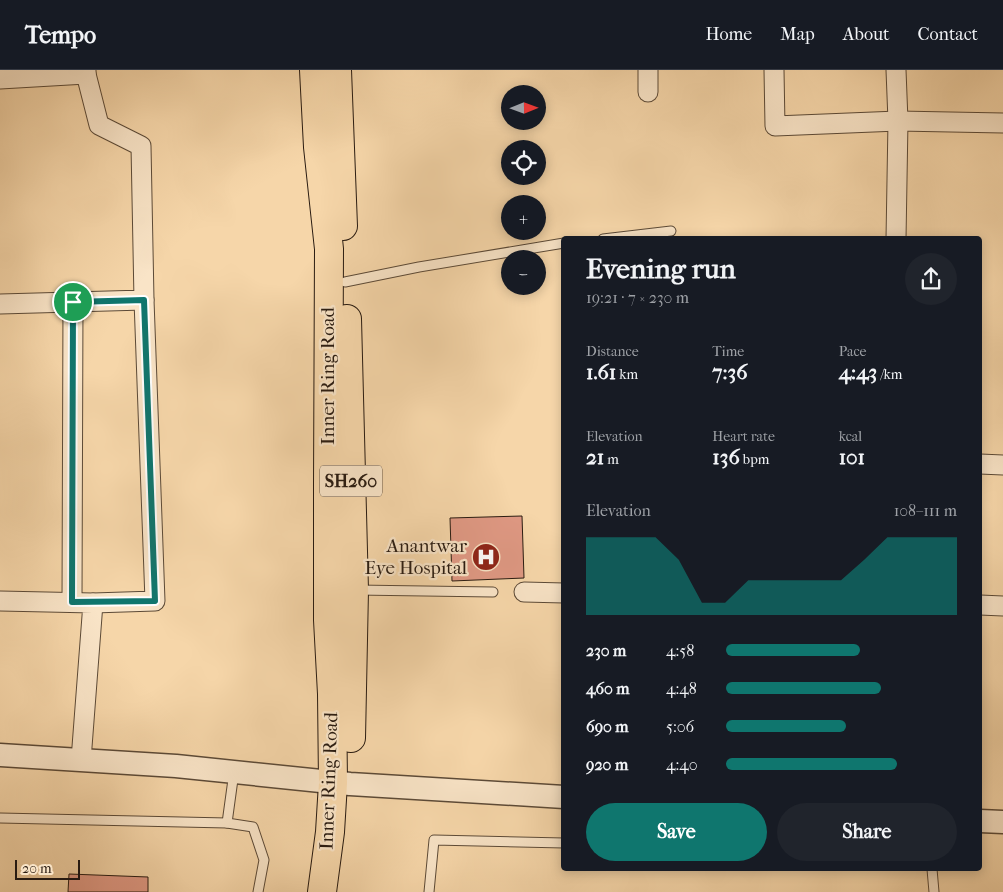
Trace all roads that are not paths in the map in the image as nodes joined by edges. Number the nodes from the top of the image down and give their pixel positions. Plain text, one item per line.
1 (314, 70) edge
2 (337, 70) edge
3 (648, 70) edge
4 (774, 70) edge
5 (896, 70) edge
6 (86, 72) edge
7 (0, 79) edge
8 (648, 92) dead end
9 (898, 121) junction
10 (1003, 123) edge
11 (671, 231) dead end
12 (628, 236) edge
13 (896, 236) edge
14 (561, 243) edge
15 (345, 282) junction
16 (144, 300) junction
17 (73, 302) junction
18 (0, 304) edge
19 (982, 464) edge
20 (1003, 465) edge
21 (354, 590) junction
22 (493, 592) dead end
23 (524, 592) dead end
24 (561, 593) edge
25 (0, 602) edge
26 (72, 602) junction
27 (93, 603) junction
28 (982, 605) edge
29 (1003, 606) edge
30 (0, 755) edge
31 (81, 760) junction
32 (234, 772) junction
33 (341, 784) junction
34 (561, 797) edge
35 (0, 818) edge
36 (982, 821) edge
37 (1003, 822) edge
38 (227, 823) junction
39 (561, 843) edge
40 (932, 871) edge
41 (258, 892) edge
42 (322, 892) edge
43 (336, 892) edge
44 (429, 892) edge
45 (934, 892) edge

1 - 33 highway, Inner Ring Road
2 - 15 highway, Inner Ring Road / SH260
3 - 8 street
4 - 9 street
5 - 9 street
6 - 7 street
6 - 16 street
9 - 10 street
9 - 13 street
11 - 12 lane
14 - 15 lane
15 - 21 highway, Inner Ring Road / SH260
16 - 17 street
16 - 27 street
17 - 18 street
17 - 26 street
19 - 20 street
21 - 22 lane
21 - 33 highway, Inner Ring Road / SH260
23 - 24 street
25 - 26 street
26 - 27 street
27 - 31 street
28 - 29 street
30 - 31 street
31 - 32 street
32 - 33 street
32 - 38 lane
33 - 34 street
33 - 42 highway, Inner Ring Road
33 - 43 highway, Inner Ring Road / SH260
35 - 38 lane
36 - 37 street
38 - 41 lane
39 - 44 lane
40 - 45 lane

